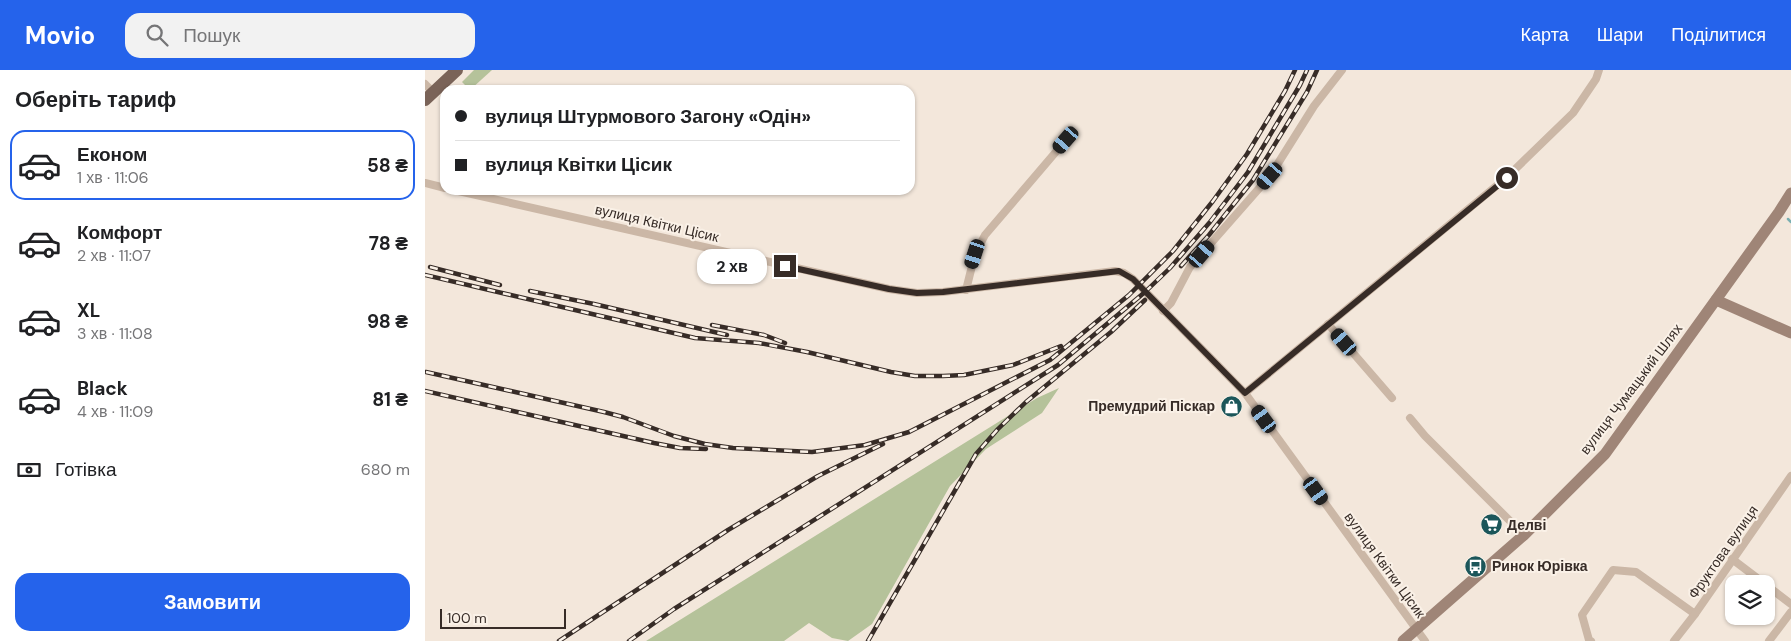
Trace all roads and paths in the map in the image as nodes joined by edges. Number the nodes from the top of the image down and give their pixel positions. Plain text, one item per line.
1 (457, 70) edge
2 (1342, 70) edge
3 (1599, 70) edge
4 (428, 92) edge
5 (1066, 140) dead end
6 (425, 183) edge
7 (440, 187) edge
8 (1791, 193) edge
9 (476, 195) edge
10 (966, 290) junction
11 (1716, 300) junction
12 (1163, 310) junction
13 (1328, 324) junction
14 (1791, 332) edge
15 (1245, 393) junction
16 (1392, 398) dead end
17 (1410, 418) dead end
18 (1791, 476) edge
19 (1524, 535) junction
20 (1732, 559) junction
21 (1753, 575) edge
22 (1775, 592) edge
23 (1791, 604) edge
24 (1791, 612) edge
25 (1695, 614) junction
26 (1416, 629) junction
27 (1403, 641) edge
28 (1425, 641) edge
29 (1591, 641) edge
30 (1674, 641) edge
31 (1769, 641) edge

1 - 4 main road
2 - 12 street
3 - 13 street
5 - 10 street
6 - 7 street
8 - 11 main road, вулиця Чумацький Шлях
9 - 10 street, вулиця Квітки Цісик
10 - 12 street, вулиця Квітки Цісик
11 - 14 main road
11 - 19 main road, вулиця Чумацький Шлях
12 - 15 street, вулиця Квітки Цісик
13 - 15 street
13 - 16 street
15 - 26 street, вулиця Квітки Цісик
17 - 19 street
18 - 20 street, Фруктова вулиця
19 - 26 main road, вулиця Чумацький Шлях
20 - 21 street
20 - 25 street, Фруктова вулиця
22 - 23 street
24 - 31 street
25 - 29 street
25 - 30 street, Фруктова вулиця
26 - 27 main road, вулиця Чумацький Шлях
26 - 28 street, вулиця Квітки Цісик

